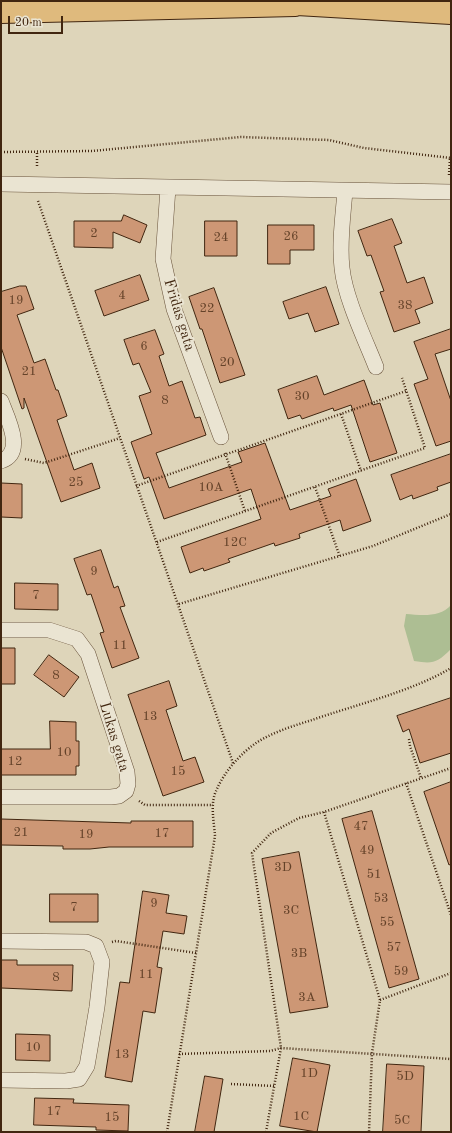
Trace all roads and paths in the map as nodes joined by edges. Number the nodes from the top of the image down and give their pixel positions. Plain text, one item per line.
1 (257, 1) edge
2 (295, 5) junction
3 (1, 12) edge
4 (451, 13) edge
5 (1, 152) edge
6 (37, 153) junction
7 (451, 158) edge
8 (1, 184) edge
9 (37, 184) junction
10 (168, 188) junction
11 (345, 191) junction
12 (451, 192) edge
13 (376, 367) dead end
14 (402, 378) dead end
15 (406, 391) junction
16 (1, 400) edge
17 (341, 414) junction
18 (221, 437) joint
19 (120, 438) junction
20 (226, 454) junction
21 (6, 456) edge
22 (361, 470) junction
23 (136, 486) junction
24 (315, 487) junction
25 (246, 511) junction
26 (451, 514) edge
27 (157, 542) junction
28 (340, 557) junction
29 (179, 604) junction
30 (1, 630) edge
31 (451, 668) edge
32 (410, 739) dead end
33 (233, 764) junction
34 (451, 768) edge
35 (421, 778) junction
36 (406, 784) junction
37 (126, 791) junction
38 (1, 797) edge
39 (213, 804) junction
40 (324, 812) junction
41 (451, 915) edge
42 (1, 941) edge
43 (96, 946) junction
44 (196, 954) junction
45 (451, 973) edge
46 (380, 1000) junction
47 (281, 1048) junction
48 (372, 1053) junction
49 (179, 1054) junction
50 (451, 1058) edge
51 (1, 1080) edge
52 (231, 1084) dead end
53 (274, 1086) junction
54 (167, 1132) edge
55 (266, 1132) edge
56 (368, 1132) edge

1 - 2 main road
2 - 3 main road
2 - 4 main road
5 - 6 path
6 - 7 path
6 - 9 path
8 - 9 street
9 - 10 street
9 - 19 path
10 - 11 street
10 - 18 street, Fridas gata
11 - 12 street
11 - 13 street
14 - 15 path
15 - 17 path
15 - 22 path
16 - 21 street
17 - 20 path
17 - 22 path
18 - 20 path
19 - 21 path
19 - 23 path
20 - 23 path
20 - 25 path
22 - 24 path
23 - 27 path
24 - 25 path
24 - 28 path
25 - 27 path
26 - 28 path
27 - 29 path
28 - 29 path
29 - 33 path
30 - 37 street, Lukas gata
31 - 33 path
32 - 35 path
33 - 39 path
34 - 35 path
35 - 36 path
36 - 40 path
36 - 41 path
37 - 38 street, Lukas gata
37 - 39 path
39 - 44 path
40 - 46 path
40 - 47 path
42 - 43 street
43 - 44 path
43 - 51 street
44 - 49 path
45 - 46 path
46 - 48 path
47 - 48 path
47 - 49 path
47 - 53 path
48 - 50 path
48 - 56 path
49 - 54 path
52 - 53 path
53 - 55 path

